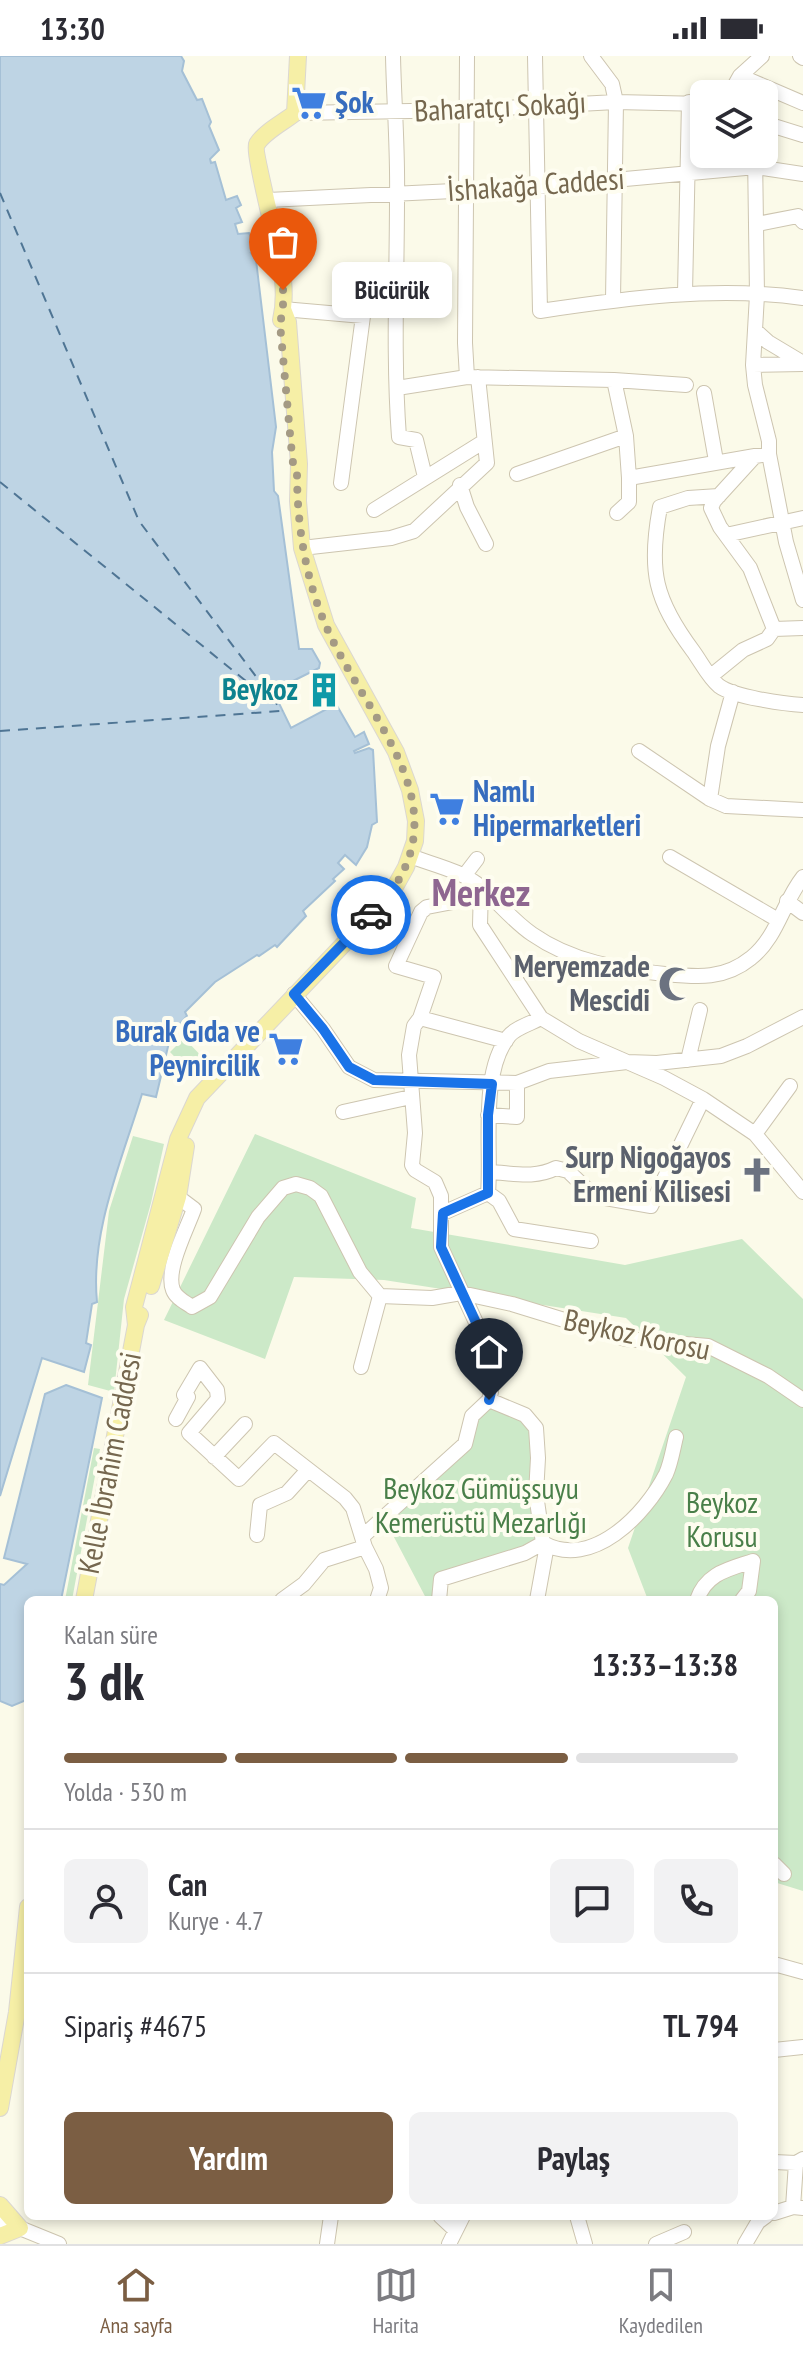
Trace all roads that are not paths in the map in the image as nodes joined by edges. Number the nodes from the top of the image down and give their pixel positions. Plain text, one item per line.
1 (298, 56) edge
2 (393, 56) edge
3 (467, 56) edge
4 (535, 56) edge
5 (591, 56) edge
6 (762, 56) edge
7 (740, 76) junction
8 (738, 80) edge
9 (616, 102) junction
10 (690, 103) edge
11 (803, 103) edge
12 (537, 106) junction
13 (468, 110) junction
14 (394, 112) junction
15 (295, 113) junction
16 (778, 127) edge
17 (803, 135) edge
18 (690, 149) edge
19 (778, 167) edge
20 (712, 168) edge
21 (755, 168) edge
22 (687, 172) junction
23 (803, 174) edge
24 (616, 180) junction
25 (538, 187) junction
26 (468, 190) junction
27 (397, 194) junction
28 (268, 200) junction
29 (803, 222) edge
30 (757, 224) junction
31 (685, 293) junction
32 (757, 295) junction
33 (803, 298) edge
34 (613, 300) junction
35 (283, 309) junction
36 (756, 331) junction
37 (803, 364) edge
38 (753, 365) junction
39 (472, 377) junction
40 (614, 380) junction
41 (686, 385) dead end
42 (397, 388) junction
43 (704, 393) dead end
44 (626, 436) junction
45 (483, 442) junction
46 (762, 455) junction
47 (716, 461) junction
48 (517, 474) dead end
49 (425, 477) junction
50 (629, 478) junction
51 (341, 483) dead end
52 (460, 485) junction
53 (719, 496) junction
54 (374, 510) dead end
55 (617, 513) dead end
56 (803, 518) edge
57 (783, 524) junction
58 (726, 535) junction
59 (486, 544) dead end
60 (302, 548) junction
61 (803, 600) edge
62 (803, 627) edge
63 (774, 629) junction
64 (711, 676) junction
65 (733, 692) junction
66 (803, 705) edge
67 (639, 751) dead end
68 (710, 799) junction
69 (803, 810) edge
70 (410, 856) junction
71 (670, 857) dead end
72 (477, 859) dead end
73 (464, 876) junction
74 (803, 877) edge
75 (481, 887) junction
76 (787, 901) junction
77 (453, 902) dead end
78 (803, 913) edge
79 (778, 920) junction
80 (294, 994) junction
81 (700, 1010) dead end
82 (803, 1017) edge
83 (420, 1018) junction
84 (541, 1018) junction
85 (506, 1041) junction
86 (688, 1060) junction
87 (627, 1062) junction
88 (410, 1080) junction
89 (517, 1083) junction
90 (492, 1084) junction
91 (790, 1086) dead end
92 (411, 1097) junction
93 (703, 1099) junction
94 (343, 1112) dead end
95 (488, 1115) junction
96 (189, 1117) junction
97 (755, 1134) junction
98 (490, 1172) junction
99 (803, 1192) edge
100 (488, 1193) junction
101 (178, 1197) junction
102 (443, 1213) junction
103 (591, 1241) dead end
104 (461, 1293) junction
105 (380, 1296) junction
106 (136, 1325) junction
107 (361, 1367) dead end
108 (489, 1400) junction
109 (803, 1400) edge
110 (176, 1419) dead end
111 (245, 1424) dead end
112 (676, 1437) dead end
113 (214, 1457) junction
114 (307, 1471) junction
115 (257, 1535) dead end
116 (363, 1542) junction
117 (545, 1544) junction
118 (85, 1596) edge
119 (288, 1596) edge
120 (378, 1596) edge
121 (439, 1596) edge
122 (538, 1596) edge
123 (698, 1596) edge
124 (745, 1596) edge
125 (24, 1978) edge
126 (22, 2013) edge
127 (803, 2047) edge
128 (778, 2050) edge
129 (0, 2108) edge
130 (799, 2161) edge
131 (778, 2162) edge
132 (0, 2205) edge
133 (798, 2207) edge
134 (778, 2212) edge
135 (0, 2220) edge
136 (330, 2220) edge
137 (444, 2220) edge
138 (461, 2220) edge
139 (578, 2220) edge
140 (761, 2220) edge
141 (20, 2228) junction
142 (455, 2230) junction
143 (684, 2232) dead end
144 (0, 2236) edge
145 (59, 2244) edge
146 (327, 2244) edge
147 (449, 2244) edge
148 (585, 2244) edge
149 (656, 2244) edge
150 (745, 2244) edge

1 - 15 main road
2 - 14 street
3 - 13 street
4 - 12 street
5 - 9 street
6 - 7 street
7 - 8 street
7 - 11 street
9 - 10 street, Baharatçı Sokağı
9 - 12 street, Baharatçı Sokağı
9 - 24 street
12 - 13 street, Baharatçı Sokağı
12 - 25 street
13 - 14 street, Baharatçı Sokağı
13 - 26 street
14 - 15 street, Baharatçı Sokağı
14 - 27 street
15 - 28 main road
16 - 17 street
18 - 22 street
19 - 23 street, İshakağa Caddesi
20 - 22 street, İshakağa Caddesi
21 - 30 street
22 - 24 street, İshakağa Caddesi
22 - 31 street
24 - 25 street, İshakağa Caddesi
24 - 34 street
25 - 26 street, İshakağa Caddesi
25 - 34 street
26 - 27 street, İshakağa Caddesi
26 - 39 street
27 - 28 street, İshakağa Caddesi
27 - 42 street
28 - 35 main road
29 - 30 street
30 - 32 street
31 - 32 street
31 - 34 street
32 - 33 street
32 - 36 street
35 - 51 street
35 - 60 main road
36 - 37 street
36 - 38 street
37 - 38 street
38 - 46 street
39 - 40 street
39 - 42 street
39 - 45 street
40 - 41 street
40 - 44 street
42 - 49 street
43 - 47 street
44 - 48 street
44 - 50 street
45 - 49 street
45 - 52 street
46 - 47 street
46 - 53 street
46 - 57 street
47 - 50 street
49 - 54 street
50 - 55 street
52 - 59 street
52 - 60 street
53 - 58 street
53 - 64 street
56 - 57 street
57 - 58 street
57 - 61 street
58 - 63 street
60 - 70 main road
62 - 63 street
63 - 64 street
64 - 65 street
65 - 66 street
65 - 68 street
67 - 68 street
68 - 69 street
70 - 73 street
70 - 80 main road, Kelle İbrahim Caddesi
71 - 79 street
72 - 73 street
73 - 75 street
74 - 76 street
75 - 79 street
75 - 84 street
76 - 78 street
76 - 79 street
77 - 83 street
80 - 88 street
80 - 96 main road, Kelle İbrahim Caddesi
81 - 86 street
82 - 86 street
83 - 85 street
83 - 88 street
84 - 85 street
84 - 87 street
85 - 90 street
86 - 87 street
87 - 89 street
87 - 93 street
88 - 90 street
88 - 92 street
89 - 90 street
89 - 95 street
90 - 95 street
91 - 97 street
92 - 94 street
92 - 102 street
93 - 97 street
93 - 98 street
95 - 98 street
96 - 101 main road, Kelle İbrahim Caddesi
96 - 106 main road, Kelle İbrahim Caddesi
97 - 99 street
98 - 100 street
100 - 102 street
100 - 103 street
101 - 105 street
101 - 106 main road, Kelle İbrahim Caddesi
102 - 104 street
104 - 105 street, Beykoz Korosu
104 - 108 street
104 - 109 street, Beykoz Korosu
105 - 107 street
106 - 118 main road, Kelle İbrahim Caddesi
108 - 116 street
108 - 117 street
110 - 113 street
111 - 113 street
112 - 117 street
113 - 114 street
114 - 115 street
114 - 116 street
116 - 119 street
116 - 120 street
117 - 121 street
117 - 122 street
123 - 124 street
125 - 126 main road
126 - 129 main road
127 - 128 street
130 - 131 street
130 - 133 street
132 - 141 main road
133 - 134 street
135 - 141 street
136 - 146 street
137 - 142 street
138 - 142 street
139 - 148 street
140 - 150 street
141 - 144 main road
141 - 145 street
142 - 147 street
143 - 149 street

